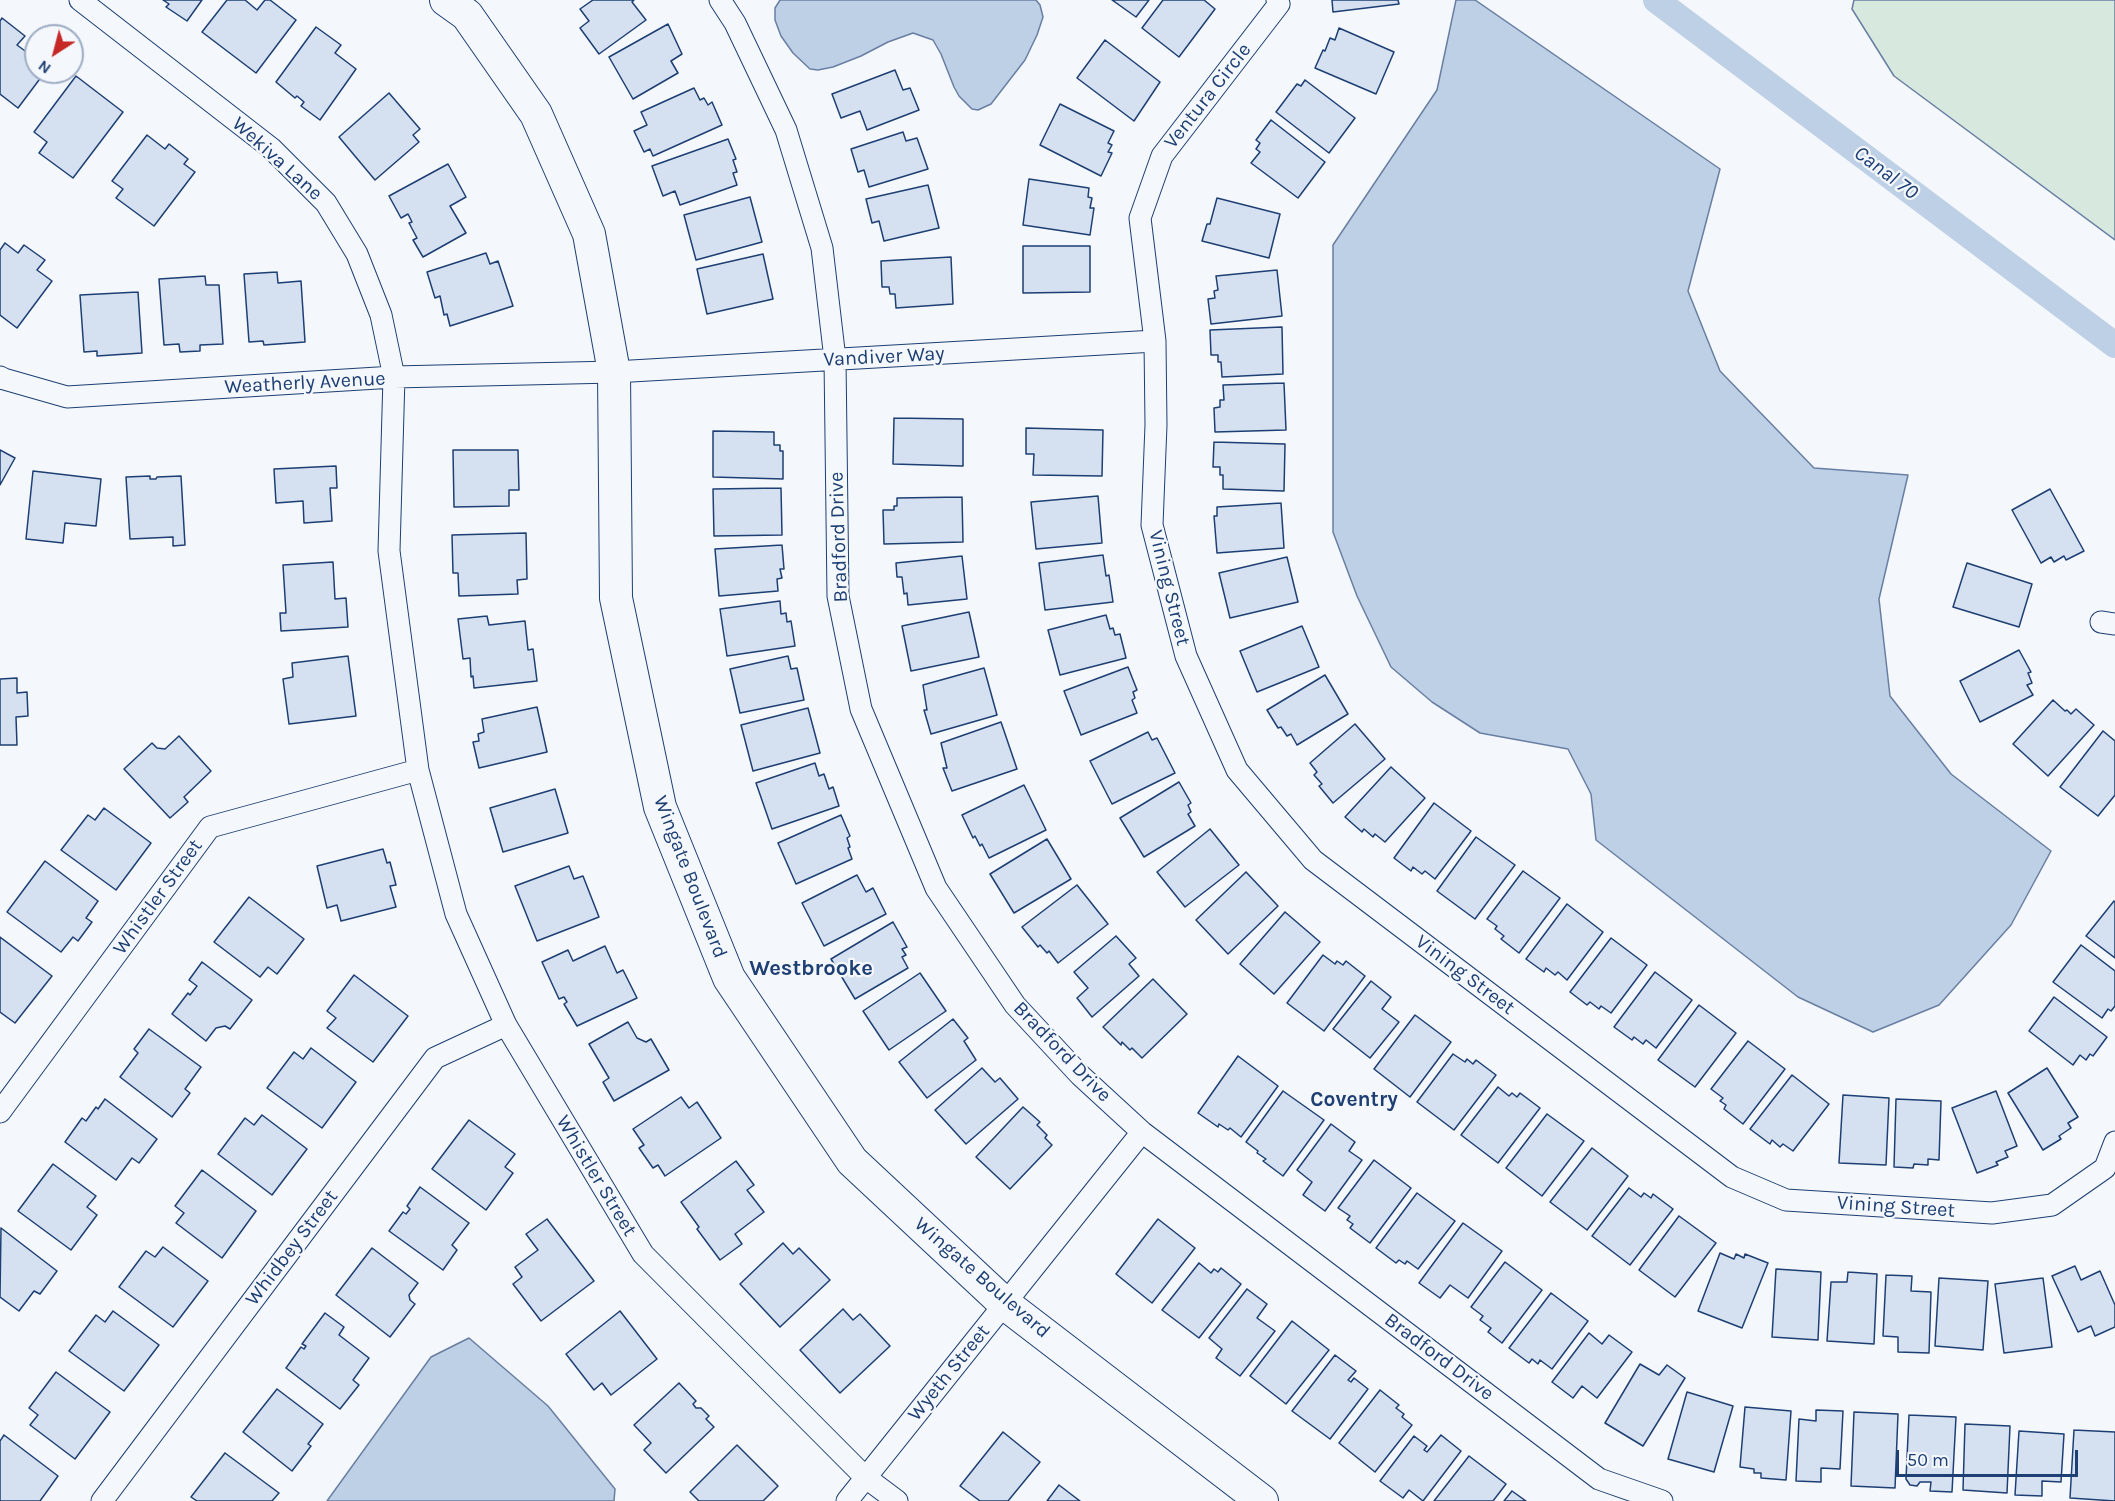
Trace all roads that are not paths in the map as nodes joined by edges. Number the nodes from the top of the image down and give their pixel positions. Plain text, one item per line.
1 (80, 0) edge
2 (446, 0) edge
3 (720, 0) edge
4 (1277, 0) edge
5 (1155, 341) junction
6 (835, 360) junction
7 (614, 372) junction
8 (0, 377) edge
9 (393, 377) junction
10 (418, 770) junction
11 (506, 1025) junction
12 (0, 1112) edge
13 (1142, 1132) junction
14 (2115, 1142) edge
15 (1005, 1304) junction
16 (865, 1477) junction
17 (102, 1501) edge
18 (847, 1501) edge
19 (897, 1501) edge
20 (1262, 1501) edge
21 (1662, 1501) edge

1 - 9 street, Wekiva Lane
2 - 7 street, Wingate Boulevard
3 - 6 street
4 - 5 street, Ventura Circle
5 - 6 street, Vandiver Way
5 - 14 street, Vining Street
6 - 7 street, Vandiver Way
6 - 13 street, Bradford Drive
7 - 9 street, Weatherly Avenue
7 - 15 street, Wingate Boulevard
8 - 9 street, Weatherly Avenue
9 - 10 street, Whistler Street
10 - 11 street, Whistler Street
10 - 12 street, Whistler Street
11 - 16 street, Whistler Street
11 - 17 street, Whidbey Street
13 - 15 street, Wyeth Street
13 - 21 street, Bradford Drive
15 - 16 street, Wyeth Street
15 - 20 street, Wingate Boulevard
16 - 18 street, Wyeth Street
16 - 19 street, Whistler Street

